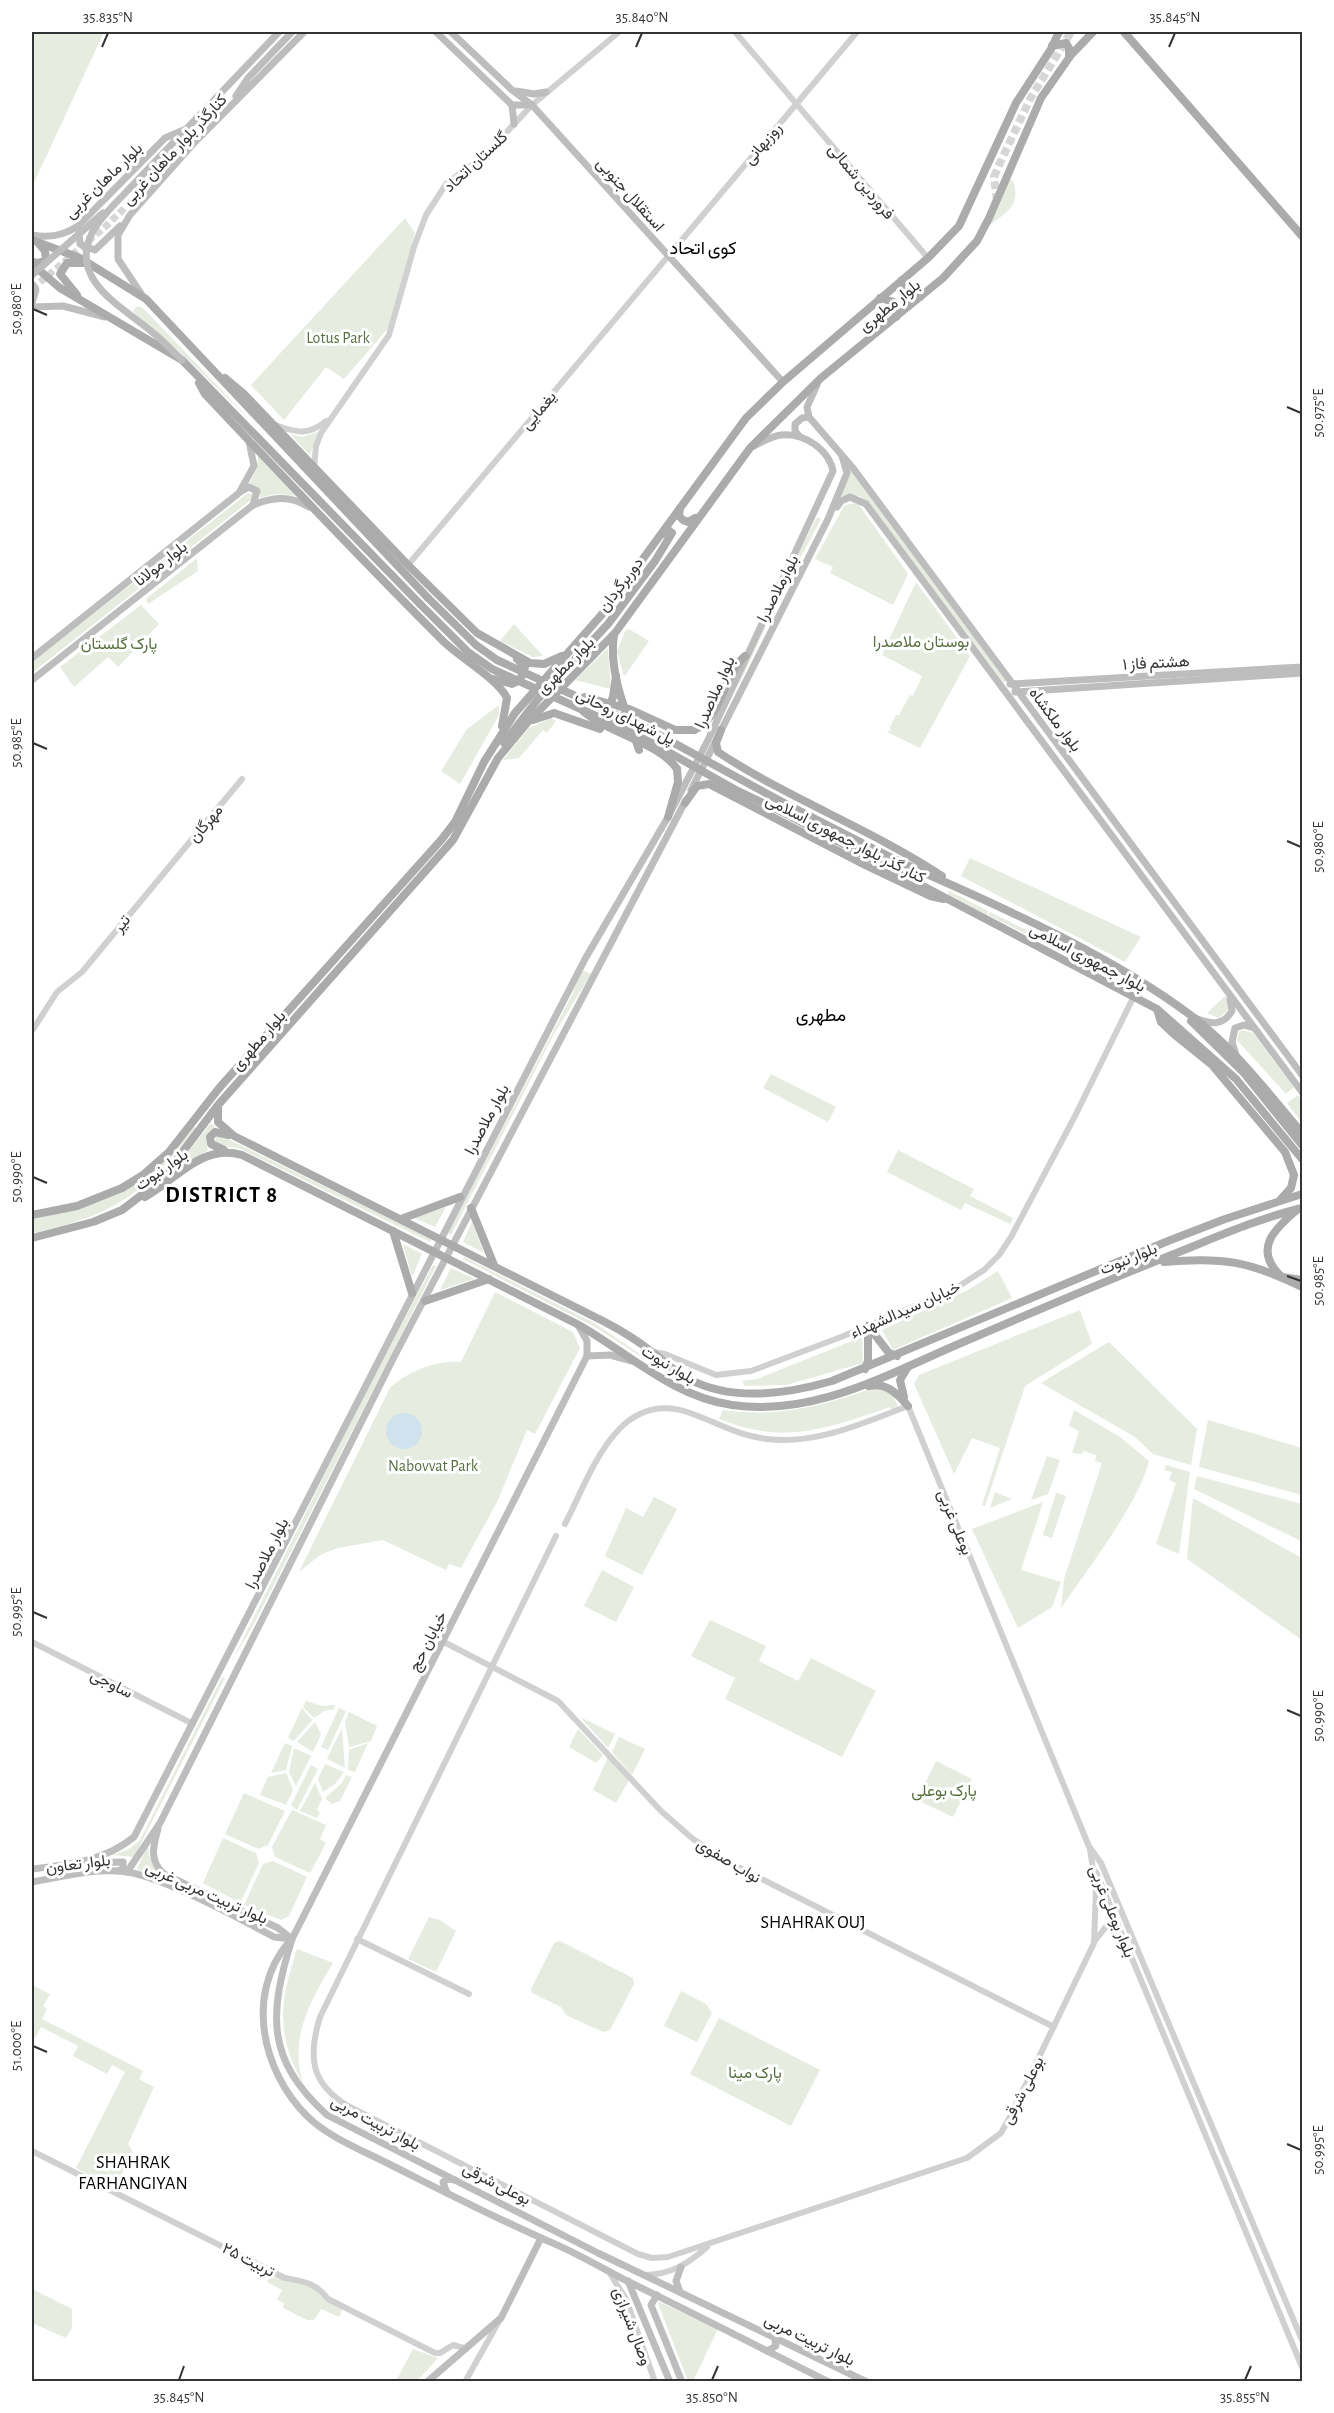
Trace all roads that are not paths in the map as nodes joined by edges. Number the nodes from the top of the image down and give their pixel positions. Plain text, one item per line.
1 (279, 32) edge
2 (292, 32) edge
3 (304, 32) edge
4 (436, 32) edge
5 (451, 32) edge
6 (619, 32) edge
7 (735, 32) edge
8 (858, 32) edge
9 (1061, 32) edge
10 (1093, 32) edge
11 (1124, 32) edge
12 (1054, 44) junction
13 (1068, 59) junction
14 (512, 90) junction
15 (546, 92) junction
16 (796, 103) junction
17 (512, 105) junction
18 (532, 105) junction
19 (225, 113) junction
20 (514, 124) junction
21 (189, 128) junction
22 (129, 189) junction
23 (90, 215) junction
24 (130, 215) junction
25 (32, 235) edge
26 (1302, 236) edge
27 (35, 241) edge
28 (667, 254) junction
29 (928, 258) junction
30 (32, 263) edge
31 (106, 273) junction
32 (32, 275) edge
33 (905, 277) junction
34 (32, 284) edge
35 (921, 297) junction
36 (880, 298) junction
37 (146, 299) junction
38 (83, 301) junction
39 (32, 303) edge
40 (32, 308) edge
41 (896, 316) junction
42 (114, 319) junction
43 (182, 360) junction
44 (207, 364) junction
45 (196, 376) junction
46 (821, 378) junction
47 (783, 382) junction
48 (809, 417) junction
49 (329, 419) junction
50 (271, 423) junction
51 (800, 436) junction
52 (249, 441) junction
53 (750, 448) junction
54 (842, 456) junction
55 (314, 468) junction
56 (239, 493) junction
57 (253, 505) junction
58 (680, 506) junction
59 (312, 509) junction
60 (702, 510) junction
61 (828, 519) junction
62 (805, 530) junction
63 (659, 535) junction
64 (408, 565) junction
65 (615, 633) junction
66 (573, 649) junction
67 (510, 653) junction
68 (745, 656) junction
69 (32, 658) edge
70 (1302, 667) edge
71 (1302, 673) edge
72 (616, 676) junction
73 (490, 678) junction
74 (32, 680) edge
75 (1012, 684) junction
76 (1001, 685) junction
77 (1018, 691) junction
78 (1007, 693) junction
79 (574, 695) junction
80 (575, 705) junction
81 (527, 723) junction
82 (722, 730) junction
83 (501, 732) junction
84 (639, 750) dead end
85 (498, 758) junction
86 (743, 769) junction
87 (242, 779) dead end
88 (729, 794) junction
89 (685, 803) junction
90 (668, 817) junction
91 (167, 868) joint
92 (920, 871) joint
93 (914, 879) joint
94 (956, 885) junction
95 (953, 901) junction
96 (1177, 905) junction
97 (1169, 910) junction
98 (1194, 928) junction
99 (1188, 936) junction
100 (585, 959) junction
101 (1108, 964) junction
102 (600, 966) junction
103 (1101, 978) junction
104 (1229, 993) junction
105 (1134, 996) junction
106 (1168, 999) junction
107 (1157, 1009) junction
108 (1195, 1018) junction
109 (32, 1030) edge
110 (1257, 1031) junction
111 (1236, 1055) junction
112 (1302, 1075) edge
113 (1302, 1092) edge
114 (218, 1105) junction
115 (1302, 1133) edge
116 (234, 1136) junction
117 (1302, 1145) edge
118 (226, 1151) junction
119 (1302, 1159) edge
120 (1294, 1175) junction
121 (1302, 1180) edge
122 (1302, 1194) edge
123 (460, 1197) junction
124 (1280, 1200) junction
125 (471, 1208) junction
126 (1300, 1209) edge
127 (122, 1210) junction
128 (32, 1215) edge
129 (401, 1219) junction
130 (393, 1231) junction
131 (436, 1236) junction
132 (32, 1238) edge
133 (453, 1245) junction
134 (429, 1249) junction
135 (464, 1250) junction
136 (447, 1258) junction
137 (1153, 1262) junction
138 (458, 1264) junction
139 (494, 1265) junction
140 (489, 1279) junction
141 (1302, 1280) edge
142 (1063, 1286) junction
143 (1302, 1287) edge
144 (412, 1293) junction
145 (1068, 1298) junction
146 (425, 1301) junction
147 (577, 1324) junction
148 (868, 1326) junction
149 (653, 1352) junction
150 (587, 1356) junction
151 (897, 1356) junction
152 (643, 1365) junction
153 (908, 1365) junction
154 (865, 1369) junction
155 (689, 1379) junction
156 (701, 1384) junction
157 (861, 1387) junction
158 (682, 1390) junction
159 (696, 1396) junction
160 (908, 1406) junction
161 (565, 1524) dead end
162 (556, 1536) dead end
163 (442, 1641) junction
164 (32, 1642) edge
165 (492, 1665) junction
166 (223, 1667) junction
167 (234, 1673) junction
168 (193, 1724) junction
169 (160, 1822) junction
170 (1090, 1849) junction
171 (99, 1857) joint
172 (70, 1865) junction
173 (32, 1869) edge
174 (118, 1871) junction
175 (127, 1872) junction
176 (32, 1882) edge
177 (1121, 1912) junction
178 (1114, 1915) junction
179 (274, 1937) junction
180 (292, 1939) junction
181 (357, 1939) junction
182 (1094, 1943) junction
183 (279, 1954) junction
184 (469, 1994) dead end
185 (1053, 2027) junction
186 (32, 2151) edge
187 (460, 2182) junction
188 (452, 2197) junction
189 (1250, 2217) junction
190 (1242, 2221) junction
191 (541, 2238) junction
192 (710, 2244) junction
193 (681, 2267) junction
194 (609, 2272) junction
195 (644, 2275) junction
196 (628, 2281) junction
197 (680, 2292) junction
198 (657, 2295) junction
199 (636, 2299) junction
200 (651, 2305) junction
201 (501, 2318) junction
202 (1298, 2329) junction
203 (1288, 2333) junction
204 (774, 2335) junction
205 (1302, 2340) edge
206 (464, 2348) junction
207 (767, 2351) junction
208 (1302, 2367) edge
209 (681, 2378) edge
210 (669, 2380) edge
211 (428, 2382) edge
212 (465, 2382) edge
213 (655, 2382) edge
214 (829, 2382) edge
215 (867, 2382) edge

1 - 21 main road, بلوار ماهان غربی
2 - 19 main road
3 - 19 main road, کنارگذر بلوار ماهان غربی
4 - 17 main road
5 - 14 main road, استقلال جنوبی
6 - 15 street, گلستان اتحاد
7 - 16 street, فروردین شمالی
8 - 16 street, روزبهانی
9 - 12 main road, بلوار مطهری
10 - 13 main road, بلوار مطهری
11 - 26 main road
12 - 13 main road
12 - 29 main road, بلوار مطهری
13 - 35 main road, بلوار مطهری
14 - 15 main road
14 - 18 main road, استقلال جنوبی
15 - 18 street, گلستان اتحاد
16 - 28 street, روزبهانی
16 - 29 street, فروردین شمالی
17 - 18 main road
17 - 20 main road
18 - 20 street, گلستان اتحاد
18 - 28 main road, استقلال جنوبی
19 - 24 main road, کنارگذر بلوار ماهان غربی
20 - 49 street, گلستان اتحاد
21 - 22 main road, بلوار ماهان غربی
21 - 23 main road, بلوار ماهان غربی
22 - 32 main road, bridge
22 - 43 main road, bridge
23 - 24 main road
23 - 25 main road, بلوار ماهان غربی
24 - 37 main road, کنارگذر بلوار ماهان غربی
27 - 30 main road
27 - 31 main road
28 - 47 main road, استقلال جنوبی
28 - 64 street, یغمایی
29 - 33 main road, بلوار مطهری
30 - 38 main road
31 - 37 main road
31 - 38 main road
33 - 35 main road
33 - 36 main road, بلوار مطهری
34 - 39 main road
35 - 41 main road, بلوار مطهری
36 - 41 main road
36 - 47 main road, بلوار مطهری
37 - 44 main road
38 - 42 main road
40 - 42 main road
41 - 46 main road, بلوار مطهری
42 - 43 main road
43 - 45 main road
44 - 50 main road
44 - 79 main road, پل شهدای روحانی, bridge
45 - 52 main road
45 - 80 main road, پل شهدای روحانی, bridge
46 - 48 main road
46 - 53 main road, بلوار مطهری
47 - 58 main road, بلوار مطهری
48 - 51 main road
48 - 54 main road, بلوار ملکشاه
49 - 50 street
49 - 55 street, گلستان اتحاد
50 - 55 main road
51 - 53 main road
51 - 62 main road, بلوار ملاصدرا
52 - 56 main road, بلوار مولانا
52 - 59 main road
53 - 60 main road, بلوار مطهری
54 - 61 main road, بلوارملاصدرا
54 - 75 main road, بلوار ملکشاه
55 - 64 main road
56 - 57 main road
56 - 69 main road, بلوار مولانا
57 - 59 main road, بلوار مولانا
57 - 74 main road, بلوار مولانا
58 - 60 main road
58 - 63 main road, بلوار مطهری
59 - 73 main road
60 - 65 main road, بلوار مطهری
61 - 62 main road
61 - 76 main road, بلوار ملکشاه
61 - 82 main road, بلوارملاصدرا
62 - 68 main road, بلوار ملاصدرا
63 - 66 main road, بلوار مطهری
63 - 85 main road, دوربرگردان
64 - 67 main road
65 - 72 main road
65 - 81 main road, بلوار مطهری
66 - 67 main road
66 - 83 main road, بلوار مطهری
67 - 73 main road
68 - 79 main road, bridge
68 - 90 main road, بلوار ملاصدرا
70 - 75 main road, هشتم فاز ۱
71 - 77 main road, هشتم فاز ۱
72 - 81 main road
72 - 84 main road
73 - 83 main road
75 - 76 main road, هشتم فاز ۱
75 - 77 main road, بلوار ملکشاه
76 - 78 main road, بلوار ملکشاه
77 - 78 main road, هشتم فاز ۱
77 - 96 main road, بلوار ملکشاه
78 - 97 main road, بلوار ملکشاه
79 - 92 main road, پل شهدای روحانی, bridge
80 - 90 main road, bridge
80 - 93 main road, پل شهدای روحانی, bridge
81 - 85 main road, بلوار مطهری
82 - 86 main road, کنار گذر بلوار جمهوری اسلامی
82 - 89 main road, بلوار ملاصدرا
83 - 128 main road, بلوار مطهری
85 - 114 main road, بلوار مطهری
86 - 88 main road
86 - 94 main road, کنار گذر بلوار جمهوری اسلامی
87 - 91 street, مهرگان
88 - 89 main road, کنار گذر بلوار جمهوری اسلامی
88 - 95 main road, کنار گذر بلوار جمهوری اسلامی
89 - 102 main road, بلوار ملاصدرا
90 - 100 main road, بلوار ملاصدرا
91 - 109 street, تیر
92 - 94 main road, بلوار جمهوری اسلامی
93 - 95 main road, بلوار جمهوری اسلامی
94 - 101 main road, بلوار جمهوری اسلامی
95 - 103 main road, بلوار جمهوری اسلامی
96 - 97 main road
96 - 98 main road, بلوار ملکشاه
97 - 99 main road, بلوار ملکشاه
98 - 99 main road
98 - 112 main road, بلوار ملکشاه
99 - 104 main road, بلوار ملکشاه
100 - 102 main road
100 - 123 main road, بلوار ملاصدرا
101 - 103 main road
101 - 106 main road, بلوار جمهوری اسلامی
102 - 125 main road, بلوار ملاصدرا
103 - 105 main road, بلوار جمهوری اسلامی
104 - 108 main road
104 - 110 main road, بلوار ملکشاه
105 - 107 main road, بلوار جمهوری اسلامی
105 - 148 street, خیابان سیدالشهداء
106 - 108 main road, بلوار جمهوری اسلامی
106 - 117 main road
107 - 119 main road
107 - 120 main road, بلوار جمهوری اسلامی
108 - 111 main road, بلوار جمهوری اسلامی
110 - 111 main road
110 - 113 main road, بلوار ملکشاه
111 - 115 main road, بلوار جمهوری اسلامی
114 - 116 main road
114 - 127 main road, بلوار مطهری
116 - 118 main road
116 - 129 main road, بلوار نبوت
118 - 127 main road, بلوار نبوت
118 - 130 main road, بلوار نبوت
120 - 121 main road
120 - 124 main road
122 - 124 main road, بلوار نبوت
123 - 129 main road
123 - 131 main road, بلوار ملاصدرا
124 - 142 main road, بلوار نبوت
125 - 133 main road, بلوار ملاصدرا
125 - 139 main road
126 - 137 main road, بلوار نبوت
126 - 141 main road, bridge
127 - 132 main road, بلوار مطهری
129 - 131 main road, بلوار نبوت
130 - 134 main road, بلوار نبوت
130 - 144 main road
131 - 133 main road, بلوار نبوت
131 - 134 main road
133 - 135 main road, بلوار نبوت
133 - 136 main road, بلوار ملاصدرا
134 - 136 main road, بلوار نبوت
134 - 144 main road, بلوار ملاصدرا
135 - 138 main road
135 - 139 main road, بلوار نبوت
136 - 138 main road, بلوار نبوت
136 - 146 main road, بلوار ملاصدرا
137 - 143 main road
137 - 145 main road, بلوار نبوت
138 - 140 main road, بلوار نبوت
139 - 149 main road, بلوار نبوت
140 - 146 main road
140 - 147 main road, بلوار نبوت
142 - 145 main road
142 - 151 main road, بلوار نبوت
144 - 166 main road, بلوار ملاصدرا
145 - 153 main road, بلوار نبوت
146 - 167 main road, بلوار ملاصدرا
147 - 150 main road
147 - 152 main road, بلوار نبوت
148 - 149 street, خیابان سیدالشهداء
148 - 151 main road
148 - 154 main road
149 - 155 main road, بلوار نبوت
150 - 152 main road
150 - 163 main road, خیابان حج
151 - 154 main road, بلوار نبوت
152 - 158 main road, بلوار نبوت
153 - 157 main road, بلوار نبوت
153 - 160 main road
154 - 156 main road, بلوار نبوت
155 - 156 main road, بلوار نبوت
155 - 158 main road
156 - 159 main road
157 - 159 main road, بلوار نبوت
157 - 160 main road
158 - 159 main road, بلوار نبوت
160 - 161 street
160 - 170 street, بوعلی غربی
162 - 165 street
163 - 165 street, نواب صفوی
163 - 180 main road, خیابان حج
164 - 168 street, ساوجی
165 - 181 street, بوعلی شرقی
165 - 185 street, نواب صفوی
166 - 167 main road
166 - 168 main road, بلوار ملاصدرا
167 - 169 main road, بلوار ملاصدرا
168 - 171 main road, بلوار ملاصدرا
169 - 175 main road, بلوار ملاصدرا
169 - 180 main road, بلوار تربیت مربی غربی
170 - 177 street, بلوار بوعلی غربی
170 - 178 street, بلوار بوعلی غربی
170 - 182 street, بوعلی غربی
171 - 172 main road, بلوار تعاون
172 - 173 main road, بلوار تعاون
172 - 174 main road
174 - 175 main road, بلوار تعاون
174 - 176 main road, بلوار تعاون
175 - 179 main road, بلوار تربیت مربی غربی
177 - 178 street
177 - 189 street, بلوار بوعلی غربی
178 - 182 street
178 - 190 street, بلوار بوعلی غربی
179 - 180 main road, بلوار تربیت مربی غربی
179 - 183 main road
180 - 183 main road, بلوار تربیت مربی
180 - 187 main road, بلوار تربیت مربی
181 - 184 street
181 - 192 street, بوعلی شرقی
182 - 185 street, بوعلی غربی
183 - 188 main road, بلوار تربیت مربی
185 - 192 street, بوعلی شرقی
186 - 206 street, تربیت ۲۵
187 - 188 main road
187 - 195 main road, بلوار تربیت مربی
188 - 191 main road, بلوار تربیت مربی
189 - 190 street
189 - 202 street, بلوار بوعلی غربی
190 - 203 street, بلوار بوعلی غربی
191 - 194 main road, بلوار تربیت مربی
191 - 201 main road
192 - 193 street
193 - 195 street
193 - 197 main road
194 - 196 main road, بلوار تربیت مربی
194 - 213 street, وصال شیرازی
195 - 197 main road, بلوار تربیت مربی
196 - 198 main road, بلوار تربیت مربی
196 - 199 main road
197 - 204 main road, بلوار تربیت مربی
198 - 200 main road
198 - 207 main road, بلوار تربیت مربی
199 - 200 main road
199 - 210 main road
200 - 209 main road
201 - 206 main road
201 - 212 street
202 - 203 street
202 - 205 street, بلوار بوعلی غربی
203 - 208 street, بلوار بوعلی غربی
204 - 207 main road
204 - 215 main road, بلوار تربیت مربی
206 - 211 main road
207 - 214 main road, بلوار تربیت مربی
209 - 210 main road

